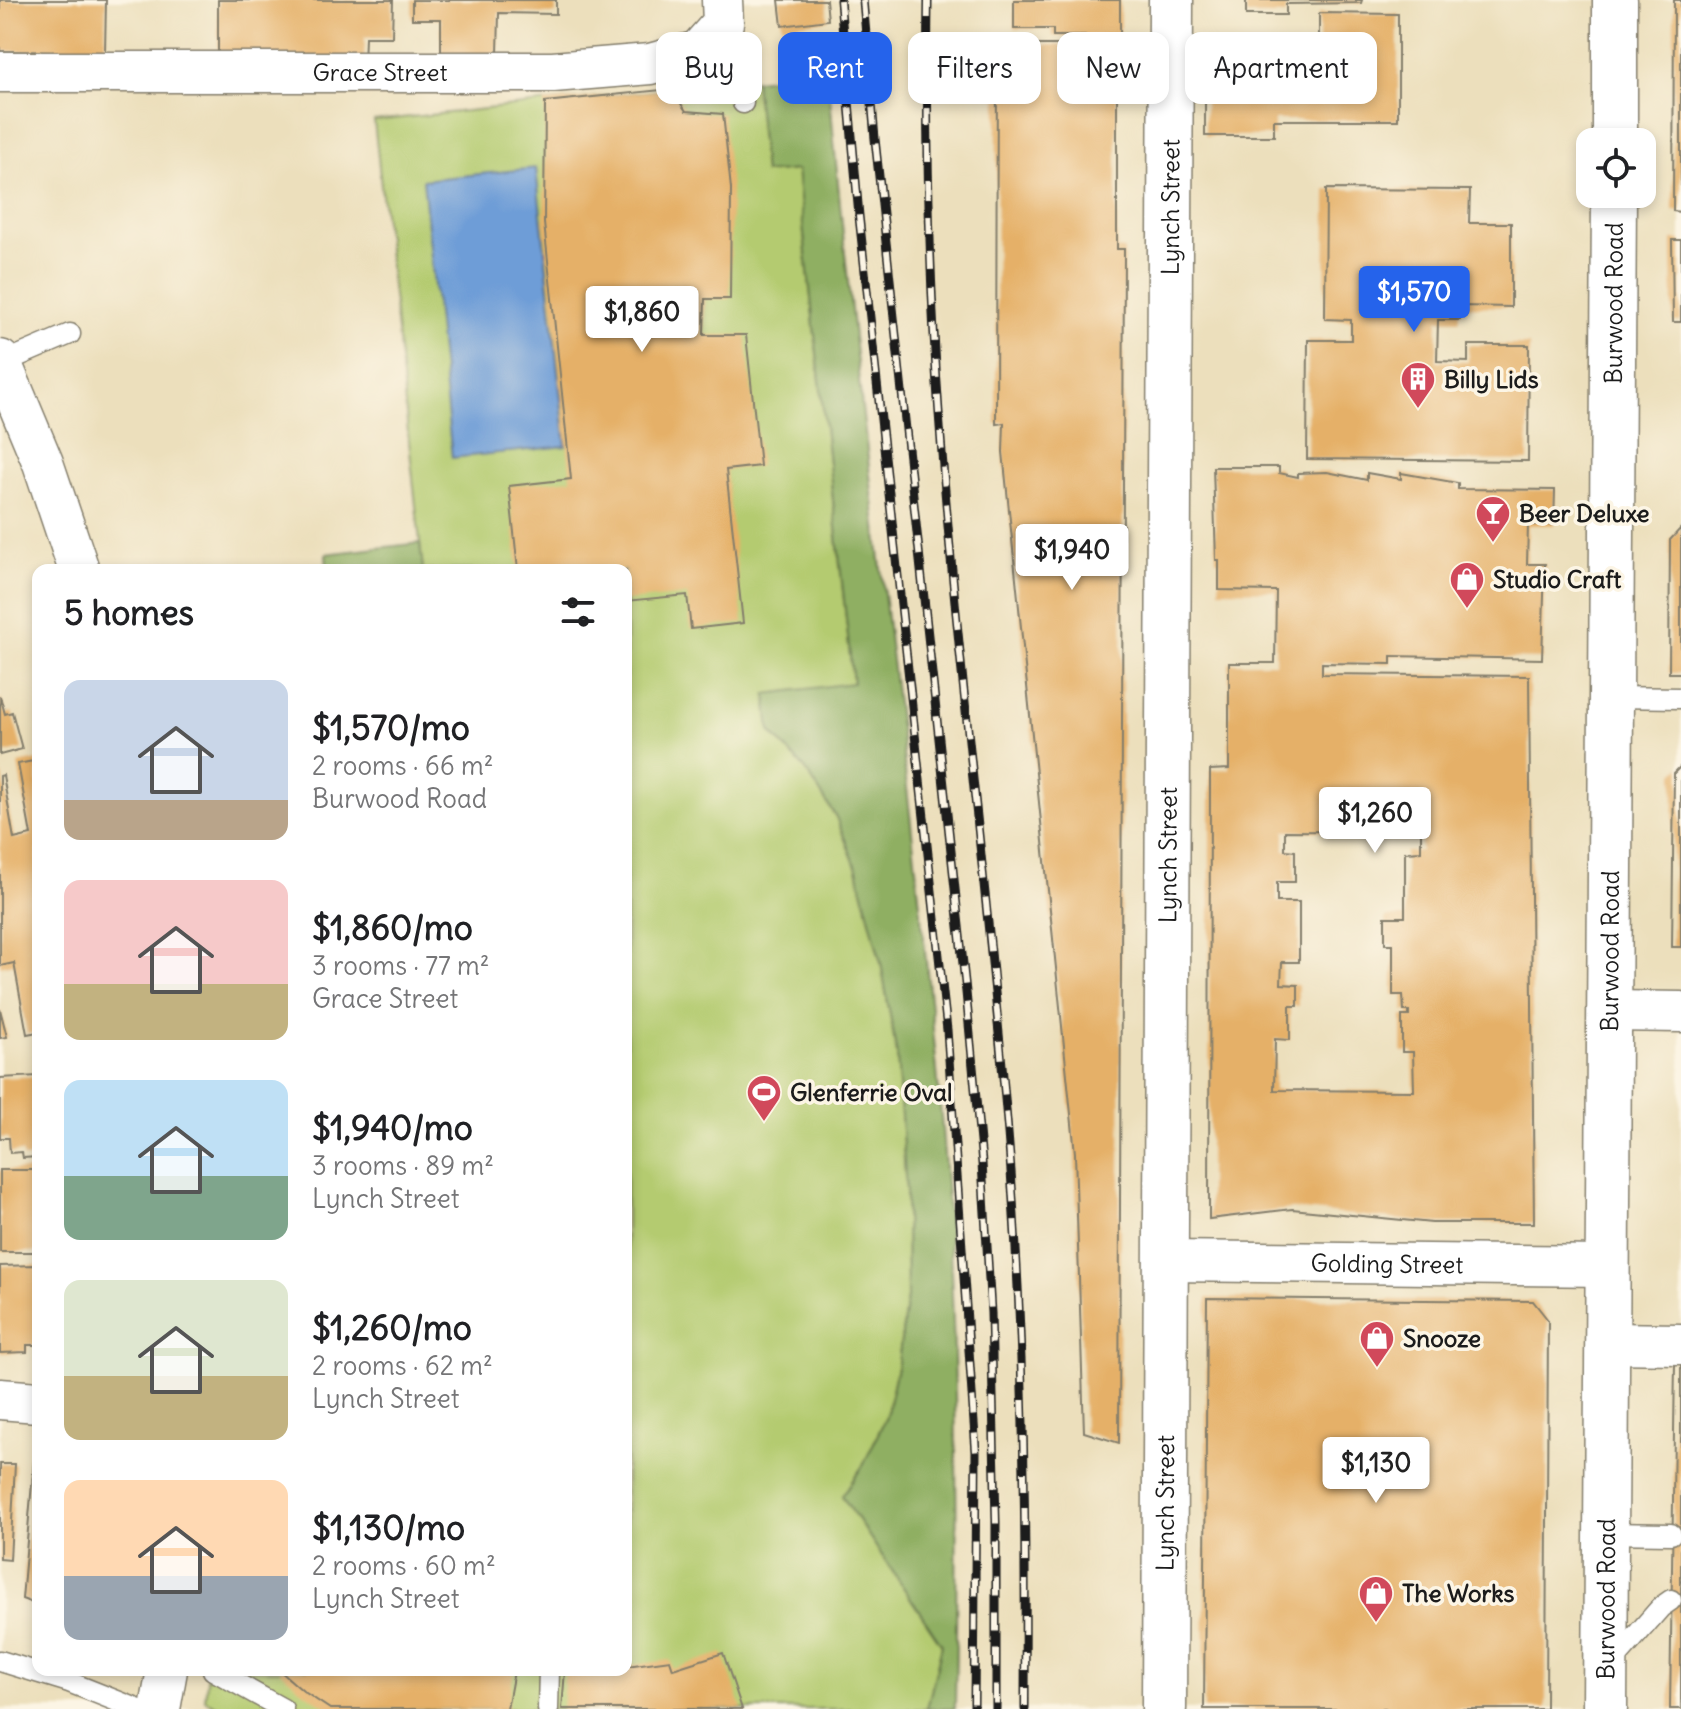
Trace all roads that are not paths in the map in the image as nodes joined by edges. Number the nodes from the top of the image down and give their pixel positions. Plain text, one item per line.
1 (1171, 0) edge
2 (1615, 0) edge
3 (722, 11) edge
4 (727, 32) edge
5 (0, 72) edge
6 (1615, 128) edge
7 (1614, 208) edge
8 (70, 334) dead end
9 (1, 362) edge
10 (77, 564) edge
11 (1611, 697) junction
12 (1681, 698) edge
13 (1609, 1011) junction
14 (1681, 1012) edge
15 (1167, 1261) junction
16 (1607, 1266) junction
17 (1607, 1343) junction
18 (1681, 1344) edge
19 (0, 1399) edge
20 (32, 1402) edge
21 (1605, 1533) junction
22 (1671, 1534) dead end
23 (1671, 1600) dead end
24 (0, 1661) edge
25 (32, 1671) edge
26 (49, 1676) edge
27 (166, 1676) edge
28 (224, 1676) edge
29 (549, 1676) edge
30 (1606, 1689) edge
31 (137, 1709) edge
32 (160, 1709) edge
33 (283, 1709) edge
34 (548, 1709) edge
35 (1164, 1709) edge

1 - 15 street, Lynch Street
2 - 6 street
3 - 4 lane
3 - 5 street, Grace Street
7 - 11 street, Burwood Road
8 - 9 lane
9 - 10 street
11 - 12 lane
11 - 13 street, Burwood Road
13 - 14 street
13 - 16 street, Burwood Road
15 - 16 street, Golding Street
15 - 35 street, Lynch Street
16 - 17 street, Burwood Road
17 - 18 street
17 - 21 street, Burwood Road
19 - 20 street
21 - 22 lane
21 - 30 street, Burwood Road
23 - 30 lane
24 - 25 lane
26 - 31 lane
27 - 32 street
28 - 33 lane
29 - 34 lane

